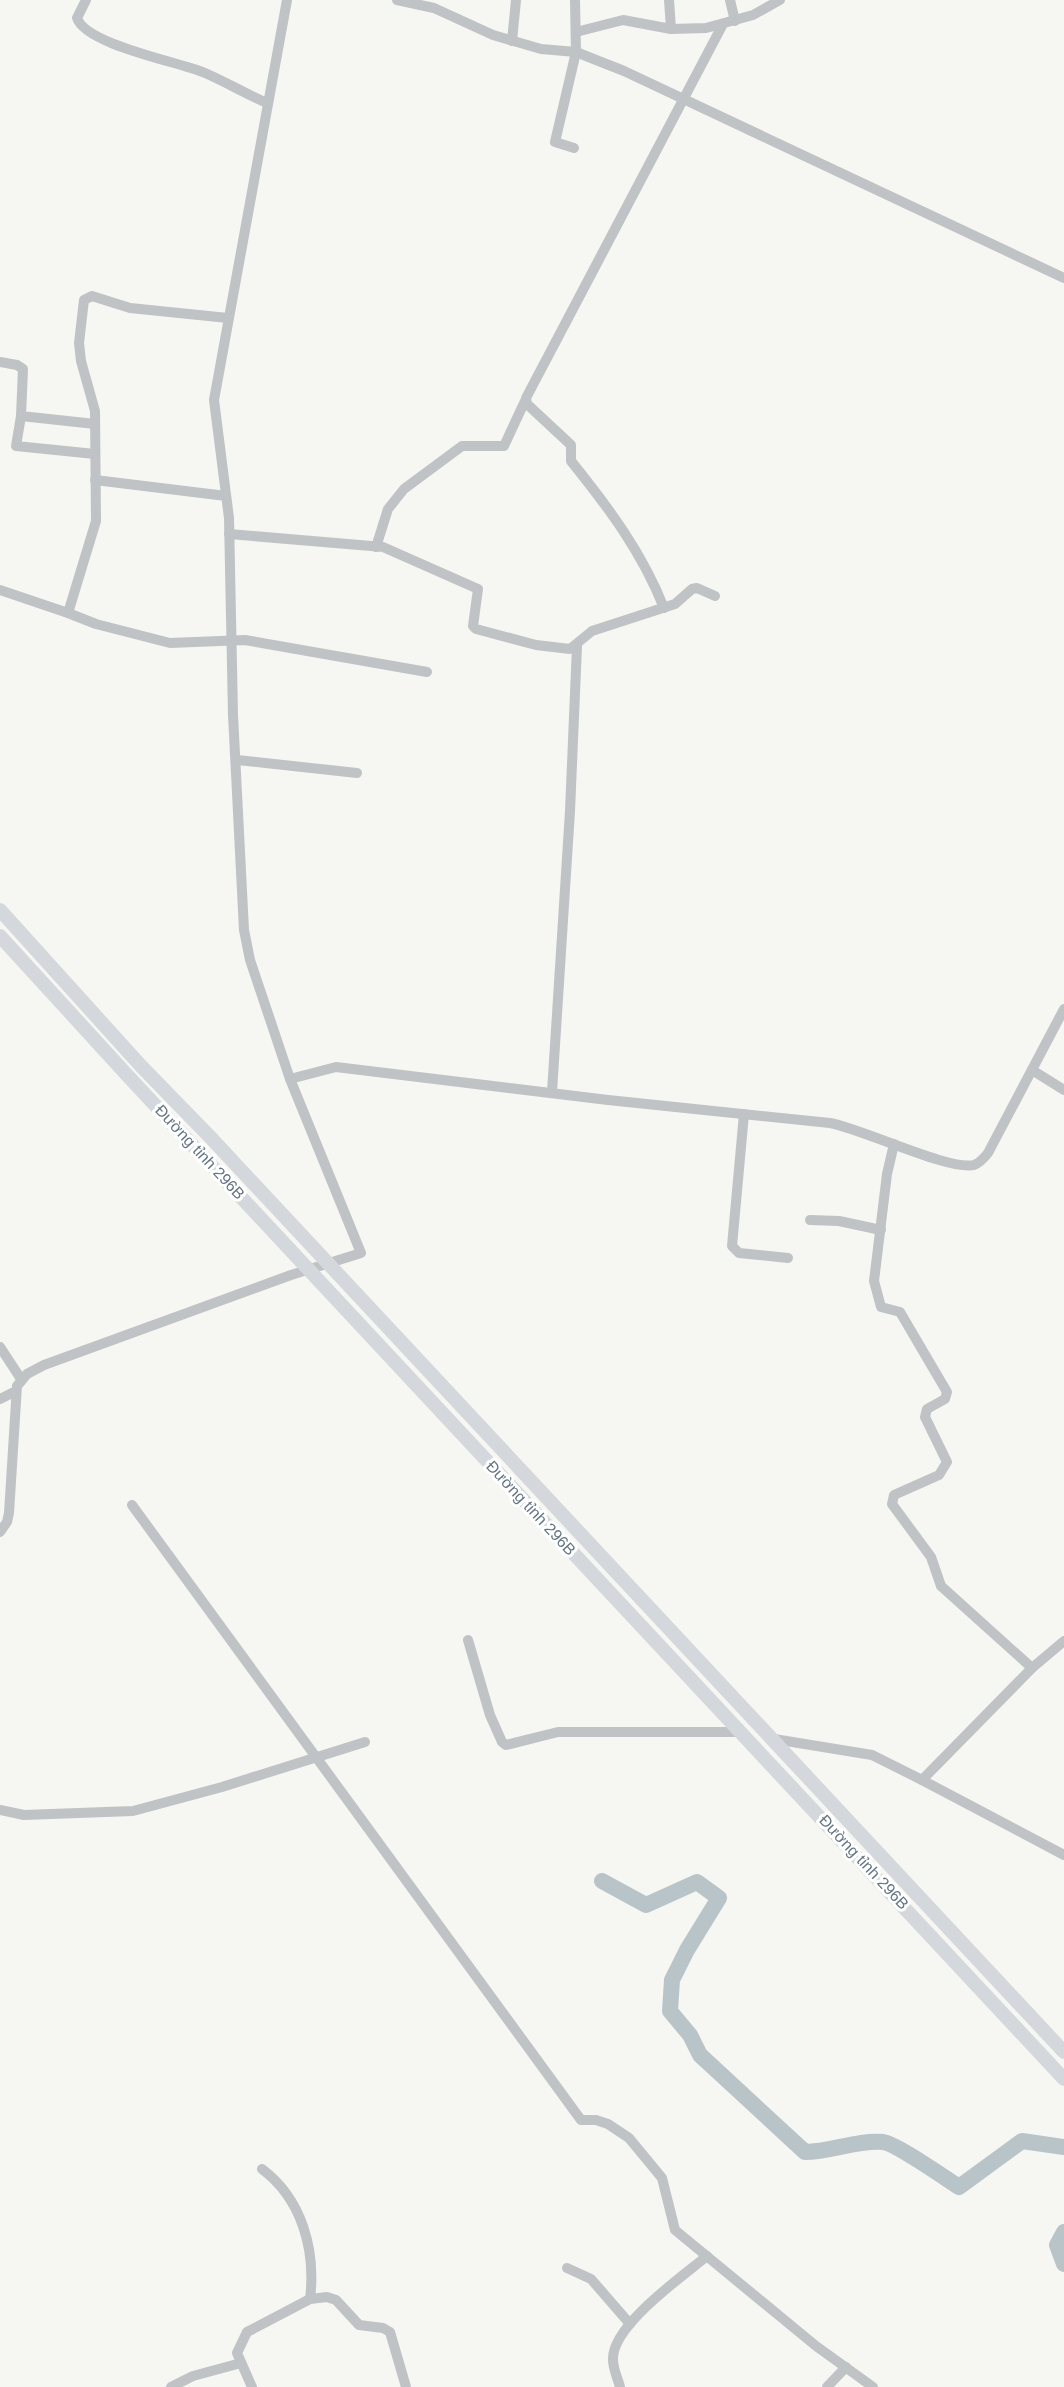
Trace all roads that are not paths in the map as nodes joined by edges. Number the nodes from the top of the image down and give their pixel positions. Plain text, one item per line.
1 (86, 0) edge
2 (286, 0) edge
3 (397, 0) edge
4 (442, 0) edge
5 (516, 0) edge
6 (575, 0) edge
7 (669, 0) edge
8 (730, 0) edge
9 (780, 0) edge
10 (443, 12) junction
11 (735, 21) junction
12 (723, 24) junction
13 (671, 29) junction
14 (576, 32) junction
15 (512, 41) junction
16 (576, 52) junction
17 (682, 99) junction
18 (267, 103) junction
19 (574, 148) dead end
20 (1064, 278) edge
21 (228, 318) junction
22 (0, 362) edge
23 (525, 401) junction
24 (21, 416) junction
25 (95, 424) junction
26 (95, 454) junction
27 (95, 480) junction
28 (226, 496) junction
29 (229, 534) junction
30 (376, 547) junction
31 (0, 590) edge
32 (715, 596) dead end
33 (664, 608) junction
34 (68, 613) junction
35 (231, 639) junction
36 (577, 646) junction
37 (427, 672) dead end
38 (237, 760) junction
39 (357, 773) dead end
40 (0, 910) edge
41 (0, 936) edge
42 (1064, 1009) edge
43 (1032, 1070) junction
44 (290, 1078) junction
45 (1064, 1090) edge
46 (552, 1092) junction
47 (744, 1114) junction
48 (894, 1144) junction
49 (810, 1220) dead end
50 (880, 1230) junction
51 (788, 1258) dead end
52 (328, 1263) junction
53 (310, 1269) junction
54 (0, 1347) edge
55 (21, 1379) junction
56 (16, 1391) junction
57 (0, 1399) edge
58 (132, 1505) dead end
59 (0, 1532) edge
60 (468, 1640) dead end
61 (1064, 1641) edge
62 (1032, 1668) junction
63 (739, 1732) junction
64 (774, 1739) junction
65 (365, 1742) dead end
66 (317, 1758) junction
67 (922, 1780) junction
68 (0, 1810) edge
69 (1064, 1855) edge
70 (1064, 2052) edge
71 (1064, 2079) edge
72 (262, 2169) dead end
73 (707, 2256) junction
74 (567, 2268) dead end
75 (310, 2299) junction
76 (630, 2324) junction
77 (241, 2363) junction
78 (846, 2367) junction
79 (171, 2387) edge
80 (252, 2387) edge
81 (406, 2387) edge
82 (620, 2387) edge
83 (827, 2387) edge
84 (873, 2387) edge

1 - 18 street
2 - 18 street
3 - 10 street
4 - 10 street
5 - 15 street
6 - 14 street
7 - 13 street
8 - 11 street
9 - 11 street
10 - 15 street
11 - 12 street
12 - 13 street
12 - 17 street
13 - 14 street
14 - 16 street
15 - 16 street
16 - 17 street
16 - 19 street
17 - 20 street
17 - 23 street
18 - 21 street
21 - 25 street
21 - 28 street
22 - 24 street
23 - 30 street
23 - 33 street
24 - 25 street
24 - 26 street
25 - 26 street
26 - 27 street
27 - 28 street
27 - 34 street
28 - 29 street
29 - 30 street
29 - 35 street
30 - 36 street
31 - 34 street
32 - 33 street
33 - 36 street
34 - 35 street
35 - 37 street
35 - 38 street
36 - 46 street
38 - 39 street
38 - 44 street
40 - 52 main road, Đường tỉnh 296B
41 - 53 main road, Đường tỉnh 296B
42 - 43 street
43 - 45 street
43 - 48 street
44 - 46 street
44 - 52 street
46 - 47 street
47 - 48 street
47 - 51 street
48 - 50 street
49 - 50 street
50 - 62 street
52 - 53 street
52 - 64 main road, Đường tỉnh 296B
53 - 55 street
53 - 63 main road, Đường tỉnh 296B
54 - 55 street
55 - 56 street
56 - 57 street
56 - 59 street
58 - 66 street
60 - 63 street
61 - 62 street
62 - 67 street
63 - 71 main road, Đường tỉnh 296B
64 - 67 street
64 - 70 main road, Đường tỉnh 296B
65 - 66 street
66 - 68 street
66 - 73 street
67 - 69 street
72 - 75 street
73 - 76 street
73 - 78 street
74 - 76 street
75 - 77 street
75 - 81 street
76 - 82 street
77 - 79 street
77 - 80 street
78 - 83 street
78 - 84 street

